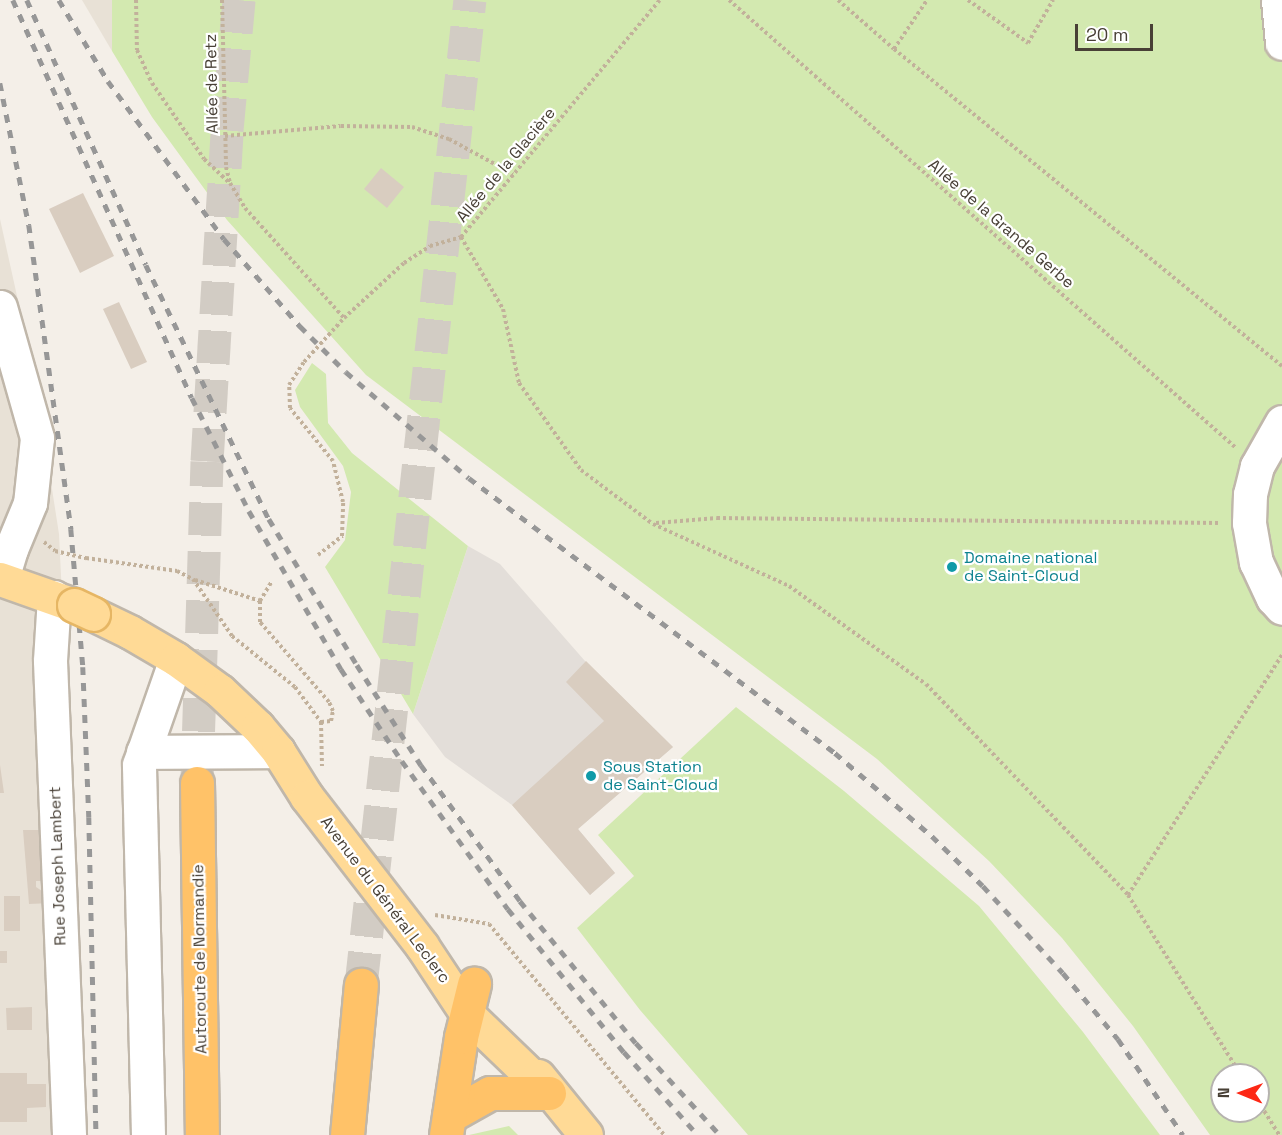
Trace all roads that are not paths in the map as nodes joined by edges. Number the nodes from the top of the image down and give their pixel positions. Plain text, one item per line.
1 (1278, 0) edge
2 (1282, 43) edge
3 (0, 307) edge
4 (1282, 422) edge
5 (1, 579) edge
6 (74, 605) junction
7 (1282, 608) edge
8 (176, 659) junction
9 (278, 751) junction
10 (143, 752) junction
11 (197, 783) tunnel mouth
12 (361, 985) tunnel mouth
13 (470, 999) junction
14 (549, 1093) junction
15 (448, 1126) edge
16 (69, 1135) edge
17 (148, 1135) edge
18 (202, 1135) edge
19 (347, 1135) edge
20 (586, 1135) edge

1 - 2 street
3 - 5 street
4 - 7 street
5 - 6 main road, Avenue du Général Leclerc
6 - 8 main road, Avenue du Général Leclerc
6 - 16 street, Rue Joseph Lambert
8 - 9 main road, Avenue du Général Leclerc
8 - 10 street
9 - 10 street
9 - 13 main road, Avenue du Général Leclerc
9 - 13 main road, Avenue du Général Leclerc
10 - 17 street
11 - 18 highway, Autoroute de Normandie
12 - 19 highway
13 - 14 main road, Avenue du Général Leclerc
13 - 15 highway
14 - 15 highway
14 - 20 main road, Avenue du Général Leclerc

